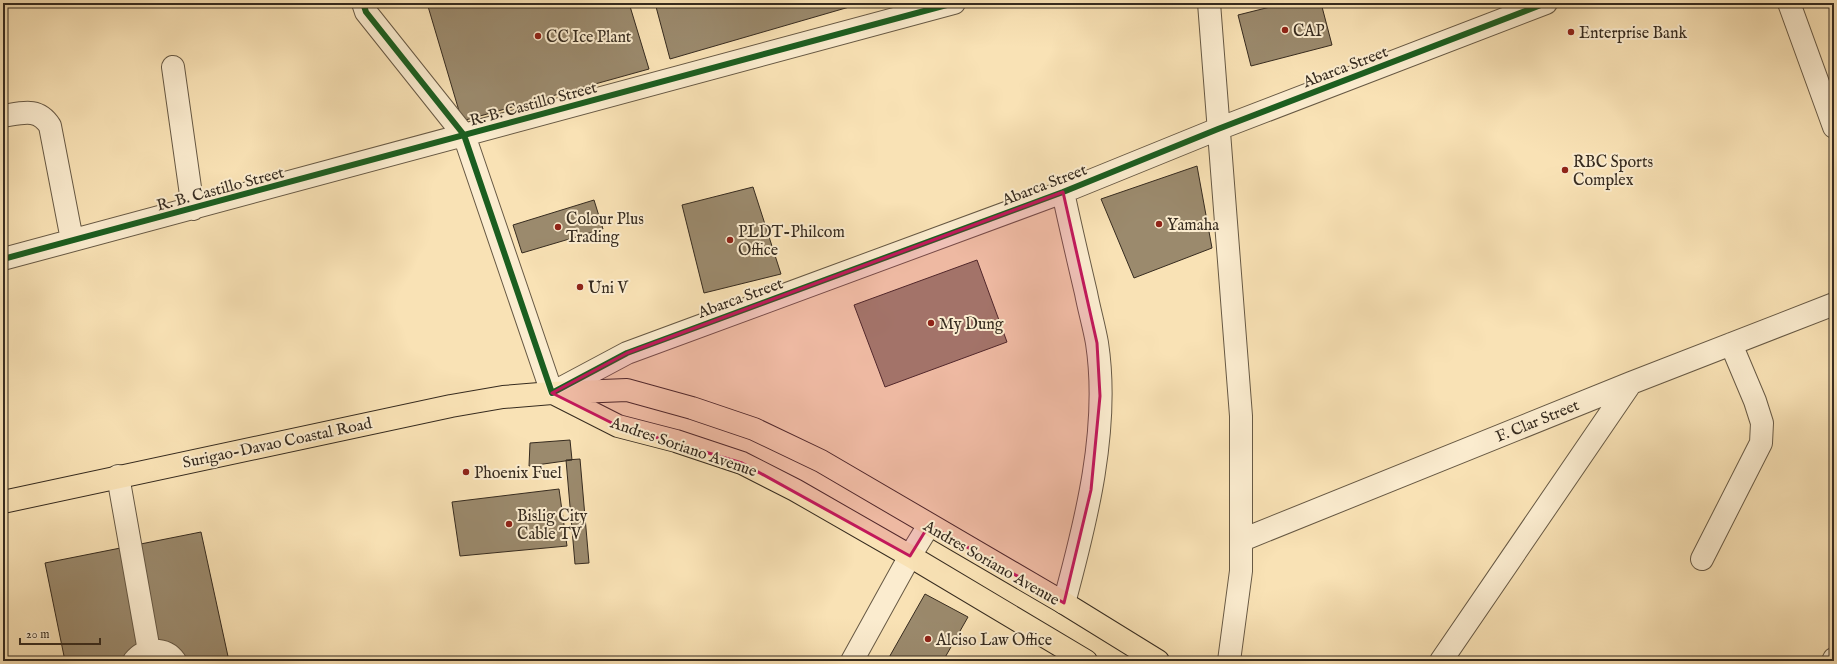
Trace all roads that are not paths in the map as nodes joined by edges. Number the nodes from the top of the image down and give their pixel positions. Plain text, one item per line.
1 (363, 3) edge
2 (954, 3) edge
3 (1209, 3) edge
4 (1546, 3) edge
5 (1789, 3) edge
6 (911, 8) edge
7 (173, 67) dead end
8 (3, 116) edge
9 (1834, 127) edge
10 (1218, 129) junction
11 (464, 135) junction
12 (1063, 192) junction
13 (193, 209) junction
14 (72, 240) junction
15 (3, 259) edge
16 (1834, 304) edge
17 (1731, 344) junction
18 (1631, 383) junction
19 (552, 392) junction
20 (118, 476) junction
21 (3, 502) edge
22 (929, 525) junction
23 (1242, 540) junction
24 (910, 556) junction
25 (1702, 559) dead end
26 (1064, 603) junction
27 (142, 656) edge
28 (174, 661) edge
29 (852, 661) edge
30 (1086, 661) edge
31 (1158, 661) edge
32 (1229, 661) edge
33 (1440, 661) edge

1 - 11 street
2 - 6 street, R. B. Castillo Street
3 - 10 street
4 - 10 street, Abarca Street
5 - 9 street
6 - 11 street, R. B. Castillo Street
7 - 13 street
8 - 14 street
10 - 12 street, Abarca Street
10 - 23 street
11 - 13 street, R. B. Castillo Street
11 - 19 street
12 - 19 street, Abarca Street
12 - 26 street
13 - 14 street, R. B. Castillo Street
14 - 15 street, R. B. Castillo Street
16 - 17 street, F. Clar Street
17 - 18 street, F. Clar Street
17 - 25 street
18 - 23 street, F. Clar Street
18 - 33 street
19 - 20 highway, Surigao-Davao Coastal Road
19 - 22 highway, Andres Soriano Avenue
19 - 24 highway, Andres Soriano Avenue
20 - 21 highway, Surigao-Davao Coastal Road
20 - 27 street
22 - 24 street
22 - 26 highway, Andres Soriano Avenue
23 - 32 street
24 - 29 street
24 - 30 highway, Andres Soriano Avenue
26 - 31 highway, Andres Soriano Avenue
27 - 28 street

